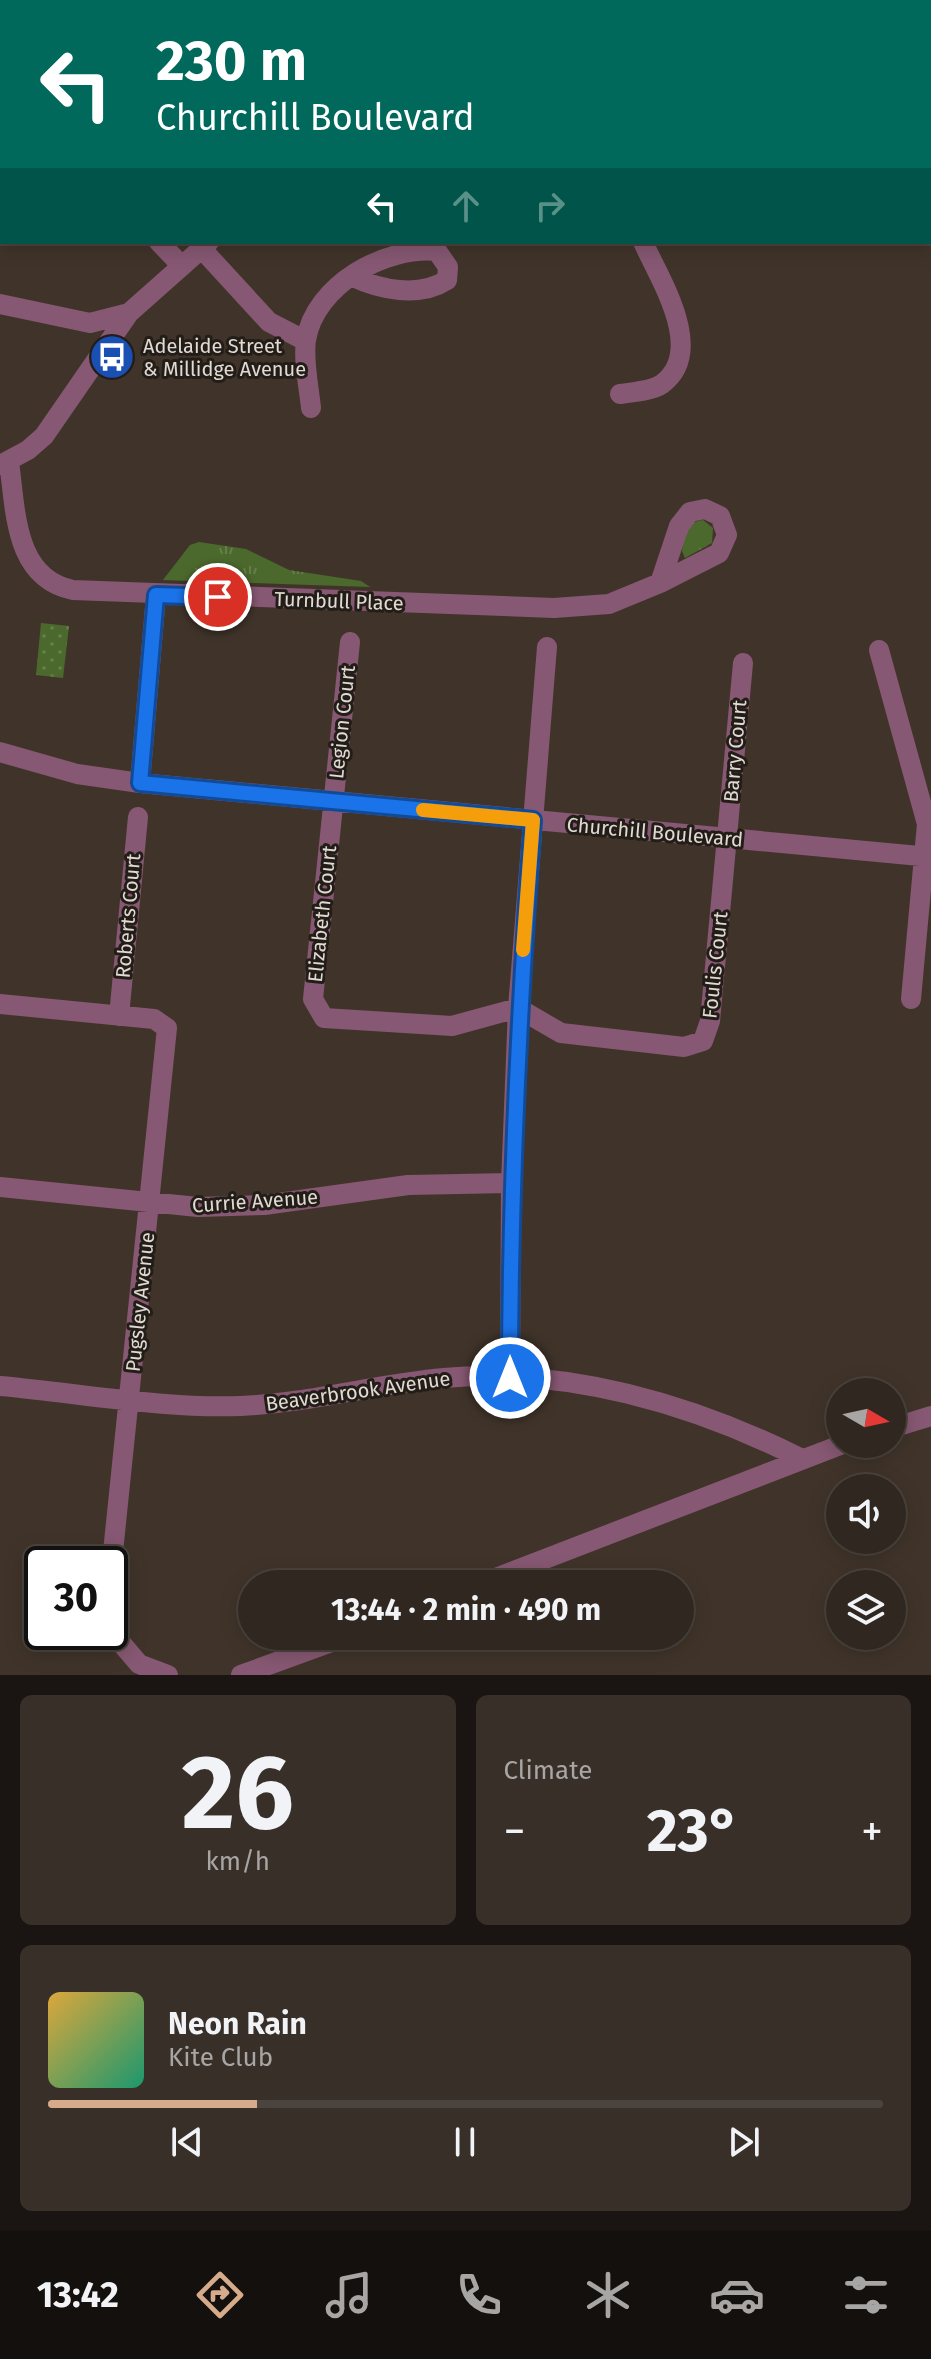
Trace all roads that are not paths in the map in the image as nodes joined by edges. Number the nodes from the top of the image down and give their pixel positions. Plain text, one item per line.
1 (161, 244) edge
2 (644, 244) edge
3 (205, 245) edge
4 (181, 265) junction
5 (351, 276) dead end
6 (0, 304) edge
7 (129, 313) junction
8 (306, 341) junction
9 (620, 394) dead end
10 (311, 408) dead end
11 (4, 464) edge
12 (660, 583) dead end
13 (156, 595) junction
14 (350, 642) dead end
15 (547, 647) dead end
16 (879, 650) dead end
17 (743, 663) dead end
18 (0, 752) edge
19 (140, 783) junction
20 (334, 802) junction
21 (138, 817) dead end
22 (533, 820) junction
23 (727, 839) junction
24 (927, 857) edge
25 (911, 999) dead end
26 (0, 1004) edge
27 (518, 1008) junction
28 (119, 1016) junction
29 (511, 1183) junction
30 (0, 1187) edge
31 (151, 1204) junction
32 (510, 1378) junction
33 (0, 1386) edge
34 (130, 1398) junction
35 (931, 1416) edge
36 (906, 1424) edge
37 (826, 1450) edge
38 (800, 1458) junction
39 (114, 1546) edge
40 (516, 1570) edge
41 (127, 1650) edge
42 (310, 1650) edge
43 (168, 1675) edge
44 (241, 1675) edge

1 - 4 street
2 - 9 street
3 - 4 street
3 - 8 street
4 - 7 street
5 - 8 street
6 - 7 street
7 - 11 street
8 - 10 street
11 - 13 street, Turnbull Place
12 - 13 street, Turnbull Place
13 - 19 street
14 - 20 street, Legion Court
15 - 22 street
16 - 24 street
17 - 23 street, Barry Court
18 - 19 street, Churchill Boulevard
19 - 20 street, Churchill Boulevard
20 - 22 street, Churchill Boulevard
20 - 27 street, Elizabeth Court
21 - 28 street, Roberts Court
22 - 23 street, Churchill Boulevard
22 - 27 street
23 - 24 street, Churchill Boulevard
23 - 27 street, Foulis Court
24 - 25 street
26 - 28 street
27 - 29 street
28 - 31 street, Pugsley Avenue
29 - 31 street, Currie Avenue
29 - 32 street
30 - 31 street, Currie Avenue
31 - 34 street, Pugsley Avenue
32 - 34 street, Beaverbrook Avenue
32 - 38 street, Beaverbrook Avenue
33 - 34 street, Beaverbrook Avenue
34 - 39 street, Pugsley Avenue
35 - 36 street
37 - 38 street
38 - 40 street
41 - 43 street
42 - 44 street

